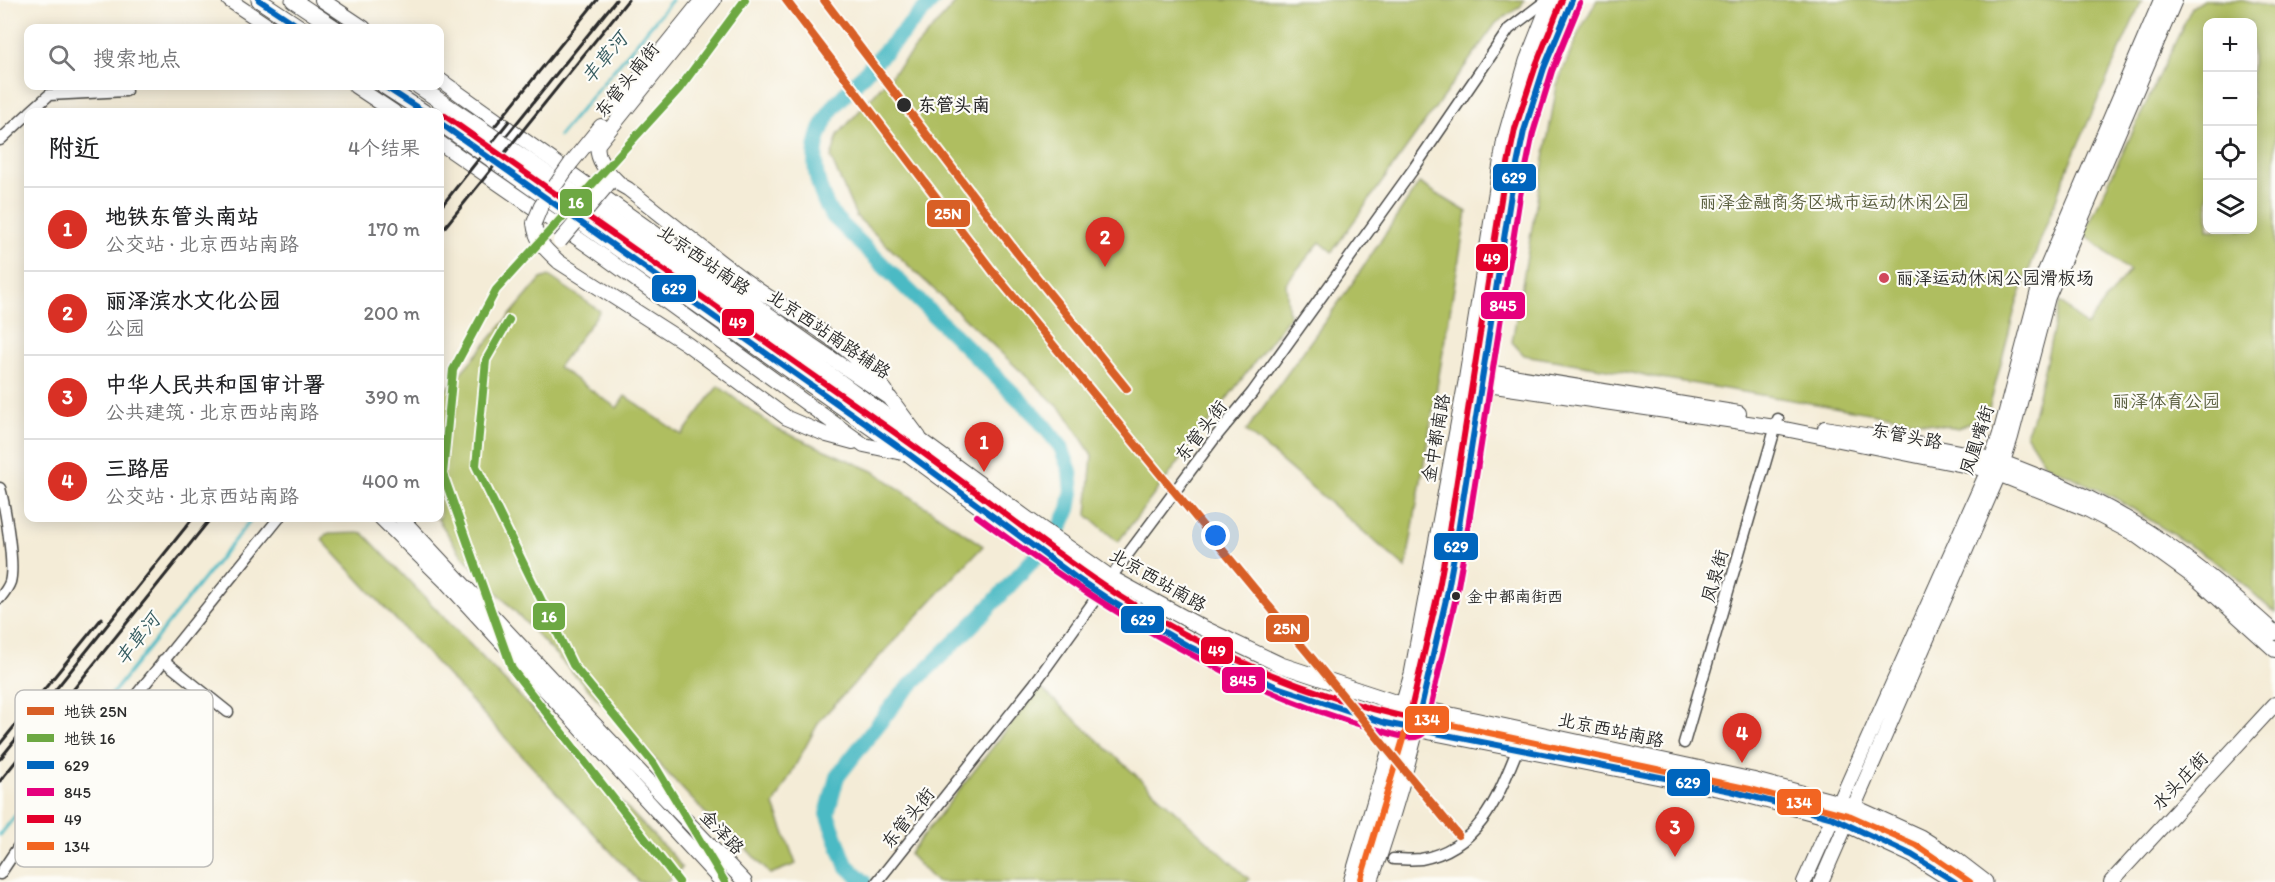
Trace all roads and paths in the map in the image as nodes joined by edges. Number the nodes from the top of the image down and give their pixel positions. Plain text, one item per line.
1 (229, 0) edge
2 (259, 0) edge
3 (293, 0) edge
4 (322, 0) edge
5 (702, 0) edge
6 (714, 0) edge
7 (1549, 0) edge
8 (1572, 0) edge
9 (2161, 0) edge
10 (2175, 0) edge
11 (265, 24) edge
12 (295, 24) edge
13 (329, 24) edge
14 (358, 24) edge
15 (444, 83) edge
16 (361, 90) edge
17 (390, 90) edge
18 (424, 90) edge
19 (126, 91) dead end
20 (35, 108) edge
21 (388, 108) edge
22 (418, 108) edge
23 (24, 118) edge
24 (444, 126) edge
25 (0, 140) edge
26 (444, 146) edge
27 (614, 183) junction
28 (555, 259) junction
29 (1481, 377) junction
30 (890, 398) junction
31 (1776, 423) junction
32 (922, 441) junction
33 (864, 445) junction
34 (910, 455) junction
35 (1995, 466) junction
36 (0, 488) edge
37 (276, 522) edge
38 (385, 522) edge
39 (405, 522) edge
40 (1112, 578) junction
41 (1101, 594) junction
42 (0, 598) edge
43 (2275, 633) edge
44 (2275, 650) edge
45 (164, 660) junction
46 (140, 690) edge
47 (201, 690) edge
48 (213, 700) edge
49 (2275, 704) edge
50 (1404, 705) junction
51 (1421, 710) junction
52 (228, 712) dead end
53 (1398, 726) junction
54 (1416, 729) junction
55 (1684, 743) dead end
56 (1518, 748) junction
57 (1843, 813) junction
58 (15, 852) edge
59 (1393, 859) dead end
60 (0, 874) edge
61 (722, 882) edge
62 (745, 882) edge
63 (877, 882) edge
64 (1350, 882) edge
65 (1370, 882) edge
66 (1804, 882) edge
67 (1821, 882) edge
68 (1955, 882) edge
69 (1985, 882) edge
70 (2111, 882) edge

1 - 11 street
2 - 12 main road
3 - 13 main road
4 - 14 street
5 - 28 street, 东管头南街, bridge
6 - 27 street, 东管头南街
7 - 40 street, 东管头街
7 - 50 main road, 金中都南路
8 - 29 main road, 金中都南路
9 - 35 street, 凤凰嘴街
10 - 35 street, 凤凰嘴街
15 - 30 street, 北京西站南路辅路
16 - 21 street
17 - 22 main road
18 - 32 main road, 北京西站南路
19 - 20 street
23 - 25 street
24 - 34 main road, 北京西站南路
26 - 33 street
27 - 28 street, bridge
27 - 30 street, 东管头南街
28 - 33 street, 东管头南街
29 - 31 street, 东管头路
29 - 51 main road, 金中都南路
30 - 32 street, 北京西站南路辅路
31 - 35 street, 东管头路
31 - 55 street, 凤泉街
32 - 40 main road, 北京西站南路
33 - 34 street
34 - 41 main road, 北京西站南路
35 - 43 street, 东管头路
35 - 44 street, 东管头路
35 - 57 street, 凤凰嘴街
36 - 42 street
37 - 45 street
38 - 61 street, 金泽路
39 - 62 street, 金泽路
40 - 41 street, 东管头街
40 - 50 main road, 北京西站南路
41 - 53 main road, 北京西站南路
41 - 63 street, 东管头街
45 - 46 street
45 - 47 street
48 - 52 street
49 - 70 street, 水头庄街
50 - 51 main road, 北京西站南路
50 - 53 main road, 金中都南路
51 - 54 main road, 金中都南路
51 - 57 main road, 北京西站南路
53 - 54 main road, 北京西站南路
53 - 64 main road, 金中都南路
54 - 56 main road, 北京西站南路
54 - 65 main road, 金中都南路
56 - 57 main road, 北京西站南路
56 - 59 street
57 - 66 street, 凤凰嘴街
57 - 67 street, 凤凰嘴街
57 - 68 main road, 北京西站南路
57 - 69 main road, 北京西站南路
58 - 60 street

